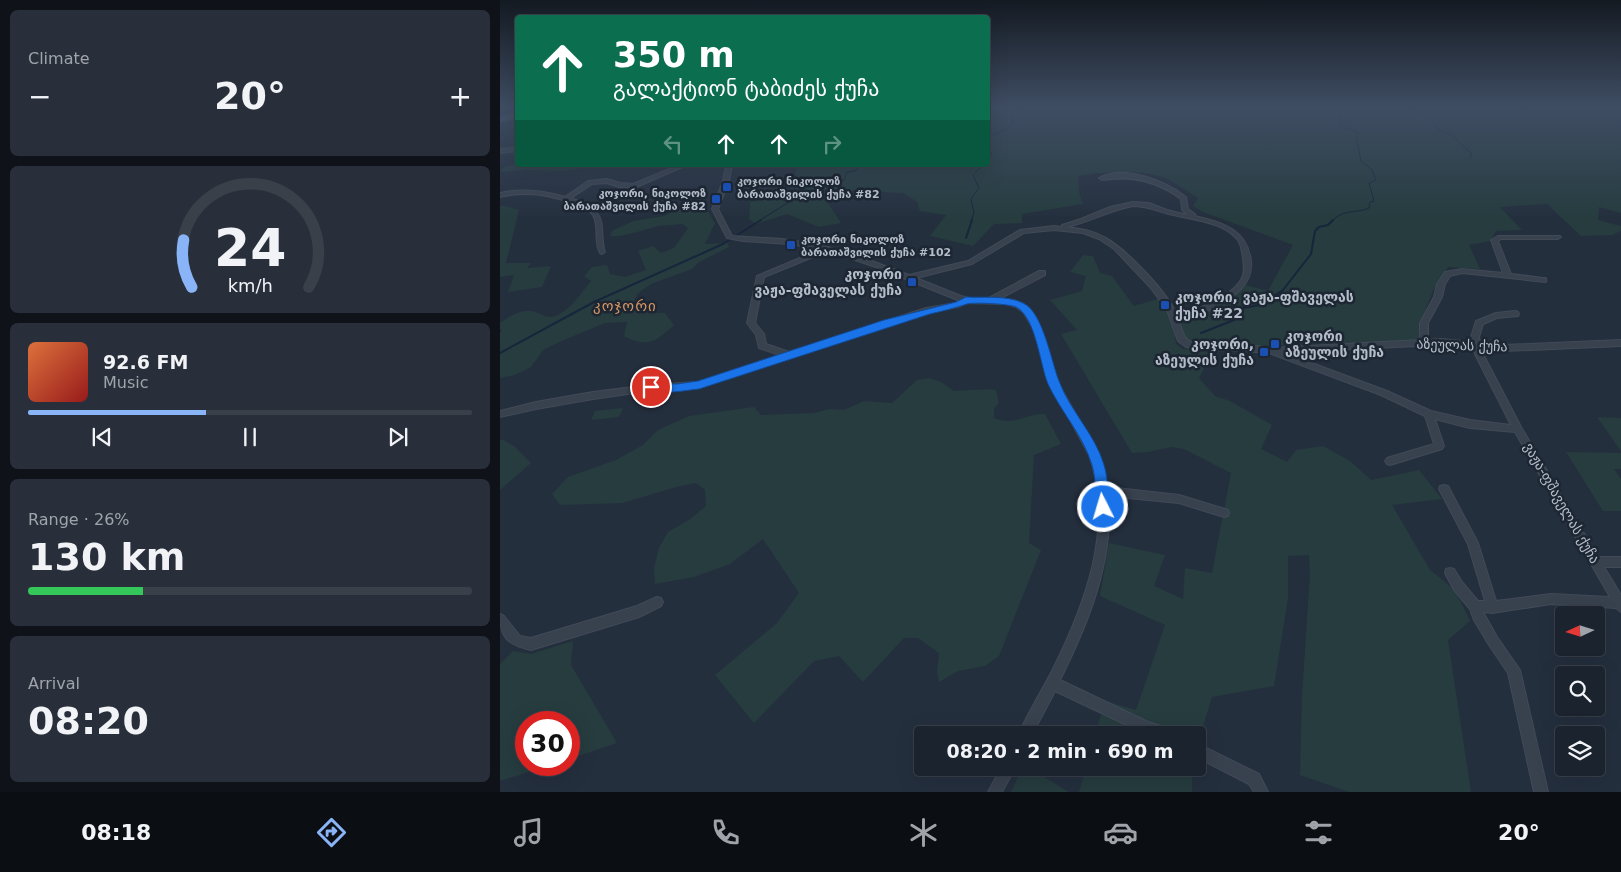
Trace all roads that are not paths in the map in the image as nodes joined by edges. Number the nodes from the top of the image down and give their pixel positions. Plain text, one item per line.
1 (515, 149) edge
2 (500, 151) edge
3 (679, 167) edge
4 (729, 167) edge
5 (1102, 178) dead end
6 (500, 195) edge
7 (566, 199) junction
8 (1204, 220) junction
9 (1044, 228) junction
10 (1558, 237) dead end
11 (732, 238) joint
12 (828, 249) junction
13 (602, 252) dead end
14 (1042, 273) dead end
15 (1508, 276) junction
16 (909, 277) junction
17 (1543, 280) dead end
18 (966, 300) junction
19 (989, 301) junction
20 (1515, 314) dead end
21 (1175, 318) junction
22 (1424, 343) junction
23 (1621, 343) edge
24 (1476, 345) junction
25 (1272, 350) junction
26 (789, 355) junction
27 (500, 414) edge
28 (1429, 414) junction
29 (1518, 429) junction
30 (1390, 461) dead end
31 (1444, 489) dead end
32 (1103, 491) junction
33 (1224, 513) dead end
34 (1596, 562) junction
35 (1621, 562) edge
36 (1450, 573) dead end
37 (657, 602) dead end
38 (1620, 604) edge
39 (1475, 606) junction
40 (1492, 607) junction
41 (500, 620) edge
42 (1052, 683) junction
43 (1030, 726) edge
44 (1142, 726) edge
45 (1206, 756) edge
46 (1004, 776) edge
47 (995, 792) edge
48 (1261, 792) edge
49 (1541, 792) edge

1 - 2 street
3 - 7 street
4 - 11 street
5 - 8 street
6 - 7 street
7 - 13 street
8 - 9 street
8 - 21 street
9 - 16 street, ვაჟა-ფშაველას ქუჩა
9 - 21 street, ვაჟა-ფშაველას ქუჩა
10 - 15 street
11 - 12 street
12 - 16 street
12 - 26 street
14 - 19 street
15 - 17 street
15 - 22 street
16 - 18 street
18 - 19 street
18 - 26 street
19 - 32 street
20 - 24 street
21 - 25 street, ვაჟა-ფშაველას ქუჩა
22 - 24 street, აზეულას ქუჩა
22 - 25 street, აზეულას ქუჩა
23 - 24 street, აზეულას ქუჩა
24 - 29 street
25 - 28 street, ვაჟა-ფშაველას ქუჩა
26 - 27 street
28 - 29 street, ვაჟა-ფშაველას ქუჩა
28 - 30 street
29 - 34 street, ვაჟა-ფშაველას ქუჩა
31 - 40 street
32 - 33 street
32 - 42 street
34 - 35 street
34 - 38 street, ვაჟა-ფშაველას ქუჩა
36 - 39 street
37 - 41 street
38 - 40 street
39 - 40 street
39 - 49 street
42 - 43 street
42 - 44 street
45 - 48 street
46 - 47 street

